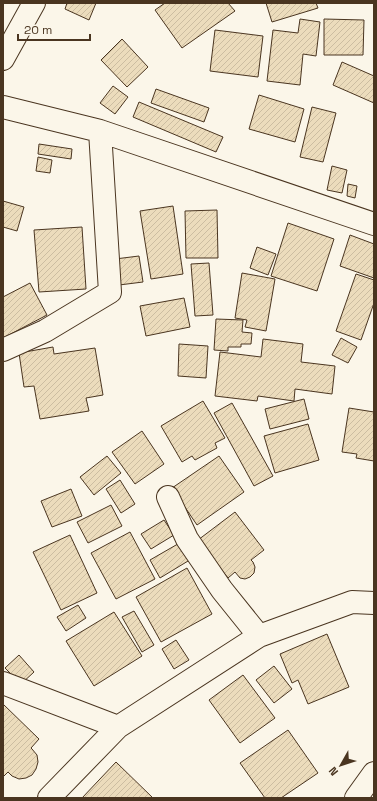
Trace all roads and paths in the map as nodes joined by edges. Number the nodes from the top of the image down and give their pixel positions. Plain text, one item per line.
1 (34, 3) edge
2 (3, 59) edge
3 (3, 107) edge
4 (100, 131) junction
5 (374, 224) edge
6 (3, 350) edge
7 (168, 497) dead end
8 (374, 603) edge
9 (259, 636) junction
10 (3, 684) edge
11 (118, 727) junction
12 (374, 773) edge
13 (49, 798) edge
14 (356, 798) edge

1 - 2 street
3 - 4 street
4 - 5 street
4 - 6 street
7 - 9 street
8 - 9 street
9 - 11 street
10 - 11 street
11 - 13 street
12 - 14 street

